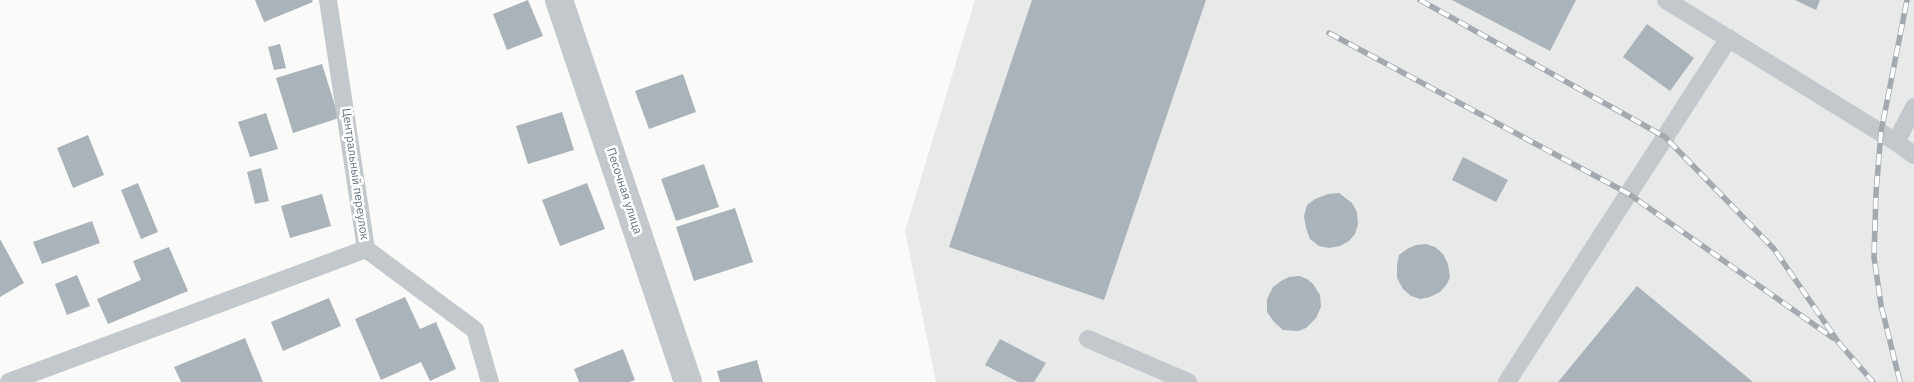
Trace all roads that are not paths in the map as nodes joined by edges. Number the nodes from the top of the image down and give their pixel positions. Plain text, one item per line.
1 (328, 0) edge
2 (559, 0) edge
3 (1666, 0) edge
4 (1729, 38) junction
5 (1914, 107) edge
6 (1896, 142) junction
7 (1914, 155) edge
8 (366, 249) junction
9 (1088, 339) dead end
10 (1183, 381) edge
11 (9, 382) edge
12 (490, 382) edge
13 (688, 382) edge
14 (1507, 382) edge

1 - 8 lane, Центральный переулок
2 - 13 street, Песочная улица
3 - 4 lane
4 - 6 lane
4 - 14 lane
5 - 6 lane
6 - 7 lane
8 - 11 lane
8 - 12 lane, Центральный переулок
9 - 10 lane

